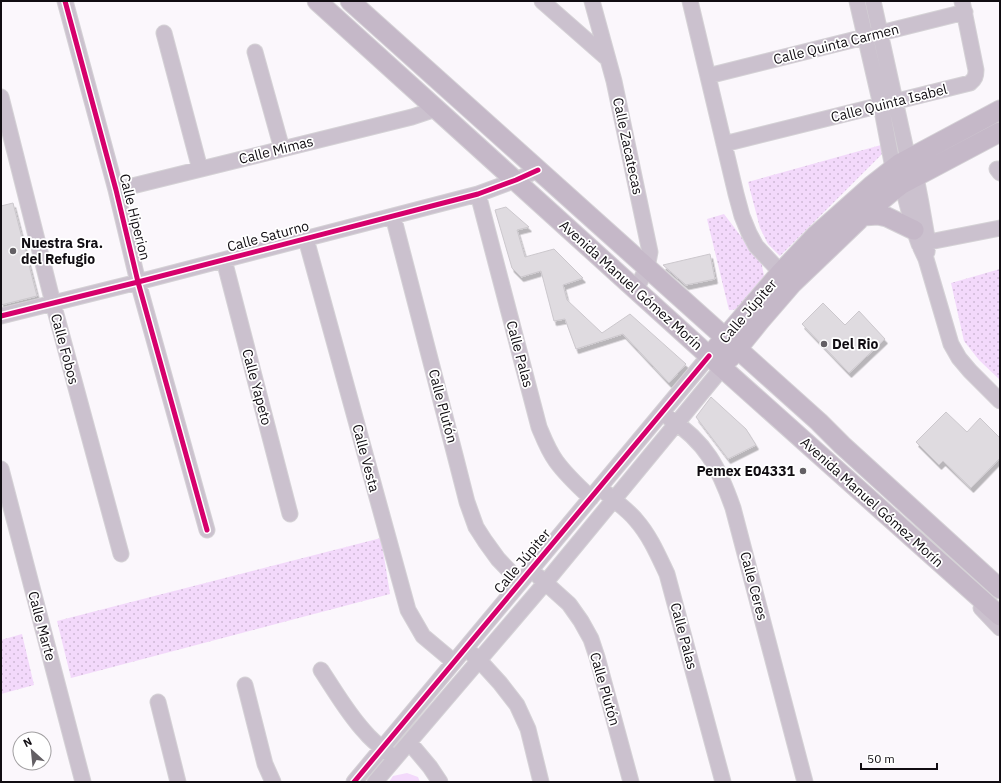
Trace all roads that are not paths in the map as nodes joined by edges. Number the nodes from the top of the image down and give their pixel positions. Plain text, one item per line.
1 (65, 1) edge
2 (317, 1) edge
3 (350, 1) edge
4 (542, 1) edge
5 (592, 1) edge
6 (690, 1) edge
7 (857, 1) edge
8 (873, 1) edge
9 (964, 7) edge
10 (164, 33) dead end
11 (881, 33) junction
12 (865, 37) junction
13 (255, 52) dead end
14 (608, 59) junction
15 (708, 76) junction
16 (1, 96) edge
17 (896, 101) junction
18 (881, 105) junction
19 (436, 109) junction
20 (1000, 110) edge
21 (1000, 132) edge
22 (724, 144) junction
23 (282, 149) junction
24 (900, 163) junction
25 (200, 168) junction
26 (538, 170) junction
27 (516, 180) junction
28 (909, 181) junction
29 (116, 190) junction
30 (478, 194) junction
31 (393, 216) junction
32 (863, 216) junction
33 (1000, 228) edge
34 (306, 239) junction
35 (920, 239) junction
36 (224, 260) junction
37 (647, 268) junction
38 (787, 278) junction
39 (138, 282) junction
40 (636, 289) junction
41 (53, 303) junction
42 (697, 313) junction
43 (1, 316) edge
44 (741, 318) junction
45 (760, 321) junction
46 (731, 343) junction
47 (716, 362) junction
48 (763, 373) junction
49 (1000, 401) edge
50 (662, 413) junction
51 (677, 423) junction
52 (1, 469) edge
53 (595, 492) junction
54 (614, 500) junction
55 (290, 514) dead end
56 (207, 530) dead end
57 (121, 554) dead end
58 (530, 569) junction
59 (520, 582) junction
60 (961, 582) junction
61 (546, 583) junction
62 (998, 587) edge
63 (1000, 616) edge
64 (1000, 628) edge
65 (465, 649) junction
66 (479, 660) junction
67 (454, 662) junction
68 (321, 670) dead end
69 (245, 685) dead end
70 (158, 702) dead end
71 (409, 742) junction
72 (383, 748) junction
73 (395, 758) junction
74 (83, 782) edge
75 (178, 782) edge
76 (273, 782) edge
77 (354, 782) edge
78 (375, 782) edge
79 (440, 782) edge
80 (541, 782) edge
81 (631, 782) edge
82 (724, 782) edge
83 (806, 782) edge

1 - 29 street, Calle Hiperion
2 - 19 main road, Avenida Manuel Gómez Morín
3 - 26 main road, Avenida Manuel Gómez Morín
4 - 14 street
5 - 14 street, Calle Zacatecas
6 - 15 street
7 - 12 street
8 - 11 street
9 - 11 street, Calle Quinta Carmen
9 - 17 street, Calle Quinta Isabel
10 - 25 street
11 - 12 street, Calle Quinta Carmen
11 - 17 street
12 - 15 street, Calle Quinta Carmen
12 - 18 street
13 - 23 street
14 - 37 street, Calle Zacatecas
15 - 22 street
16 - 41 street, Calle Fobos
17 - 18 street, Calle Quinta Isabel
17 - 24 street
18 - 22 street, Calle Quinta Isabel
18 - 24 street
19 - 23 street, Calle Mimas
19 - 27 main road, Avenida Manuel Gómez Morín
20 - 24 main road, Calle Júpiter
21 - 28 main road, Calle Júpiter
22 - 38 street
23 - 25 street, Calle Mimas
24 - 28 street
24 - 38 main road, Calle Júpiter
25 - 29 street, Calle Mimas
26 - 27 street, Calle Saturno
26 - 37 main road, Avenida Manuel Gómez Morín
27 - 30 street, Calle Saturno
27 - 40 main road, Avenida Manuel Gómez Morín
28 - 32 main road, Calle Júpiter
28 - 35 street
29 - 39 street, Calle Hiperion
30 - 31 street, Calle Saturno
30 - 53 street, Calle Palas
31 - 34 street, Calle Saturno
31 - 59 street, Calle Plutón
32 - 35 main road
32 - 38 main road, Calle Júpiter
33 - 35 street
34 - 36 street, Calle Saturno
34 - 67 street, Calle Vesta
35 - 49 street
36 - 39 street, Calle Saturno
36 - 55 street, Calle Yapeto
37 - 40 street, Calle Zacatecas
37 - 42 main road, Avenida Manuel Gómez Morín
38 - 44 main road, Calle Júpiter
38 - 45 main road, Calle Júpiter
39 - 41 street, Calle Saturno
39 - 56 street, Calle Hiperion
40 - 47 main road, Avenida Manuel Gómez Morín
41 - 43 street, Calle Saturno
41 - 57 street, Calle Fobos
42 - 44 main road
42 - 46 main road, Avenida Manuel Gómez Morín
44 - 46 main road, Calle Júpiter
45 - 46 main road, Calle Júpiter
45 - 48 main road
46 - 47 main road, Calle Júpiter
46 - 48 main road, Avenida Manuel Gómez Morín
47 - 50 street, Calle Júpiter
47 - 51 street, Calle Júpiter
47 - 60 main road, Avenida Manuel Gómez Morín
48 - 62 main road, Avenida Manuel Gómez Morín
50 - 51 street, Calle Ceres
50 - 53 street, Calle Júpiter
51 - 54 street, Calle Júpiter
51 - 83 street, Calle Ceres
52 - 74 street, Calle Marte
53 - 54 street, Calle Palas
53 - 58 street, Calle Júpiter
54 - 61 street, Calle Júpiter
54 - 82 street, Calle Palas
58 - 59 street, Calle Júpiter
58 - 61 street, Calle Plutón
59 - 65 street, Calle Júpiter
60 - 63 main road, Avenida Manuel Gómez Morín
60 - 64 street
61 - 66 street, Calle Júpiter
61 - 81 street, Calle Plutón
65 - 66 street
65 - 67 street, Calle Júpiter
66 - 71 street, Calle Júpiter
66 - 80 street
67 - 72 street, Calle Júpiter
68 - 72 street
69 - 76 street
70 - 75 street
71 - 73 street, Calle Júpiter
71 - 79 street
72 - 73 street
72 - 77 street, Calle Júpiter
73 - 78 street, Calle Júpiter

